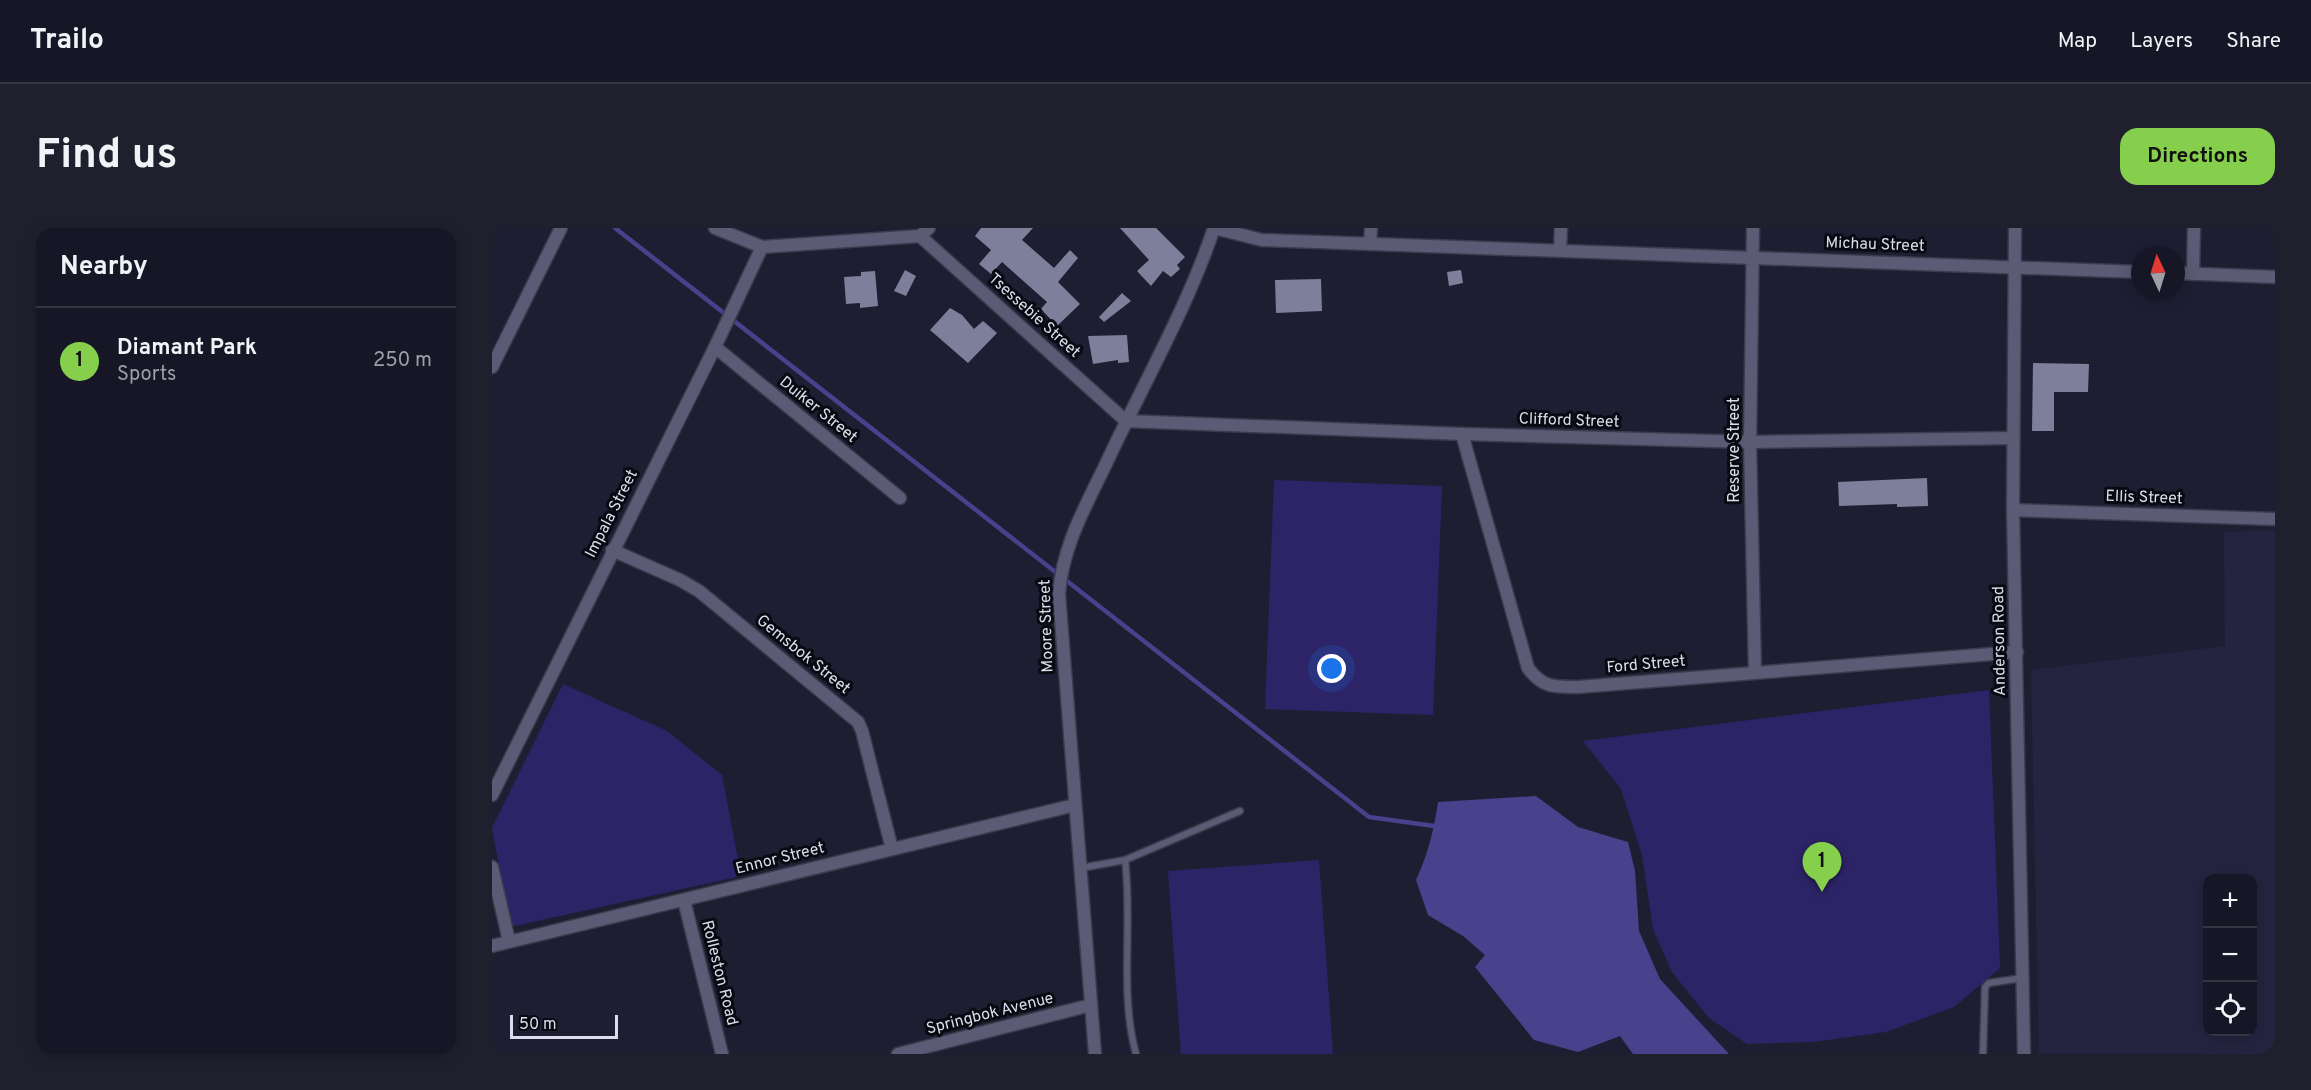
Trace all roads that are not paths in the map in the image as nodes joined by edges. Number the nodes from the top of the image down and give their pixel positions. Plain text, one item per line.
1 (561, 228) edge
2 (715, 228) edge
3 (1214, 228) edge
4 (1371, 228) edge
5 (1561, 228) edge
6 (1753, 228) edge
7 (2015, 228) edge
8 (2194, 228) edge
9 (924, 232) edge
10 (1370, 244) junction
11 (762, 247) junction
12 (1560, 250) junction
13 (1753, 257) junction
14 (2014, 267) junction
15 (2131, 272) edge
16 (2185, 274) edge
17 (2193, 274) junction
18 (2275, 277) edge
19 (715, 347) junction
20 (492, 367) edge
21 (1126, 421) junction
22 (1462, 434) junction
23 (2012, 438) junction
24 (1750, 442) junction
25 (900, 498) dead end
26 (2013, 510) junction
27 (2275, 519) edge
28 (612, 550) junction
29 (2017, 652) junction
30 (1755, 672) junction
31 (492, 795) edge
32 (1076, 805) junction
33 (1240, 811) dead end
34 (892, 849) junction
35 (1125, 860) junction
36 (492, 867) edge
37 (1080, 868) junction
38 (684, 900) junction
39 (509, 941) junction
40 (492, 946) edge
41 (2022, 978) junction
42 (1091, 1005) junction
43 (722, 1054) edge
44 (898, 1054) edge
45 (1095, 1054) edge
46 (1136, 1054) edge
47 (1983, 1054) edge
48 (2024, 1054) edge

1 - 20 street
2 - 11 street
3 - 10 street, Michau Street
3 - 21 street, Moore Street
4 - 10 street
5 - 12 street
6 - 13 street, Reserve Street
7 - 14 street, Anderson Road
8 - 17 street
9 - 11 street
9 - 21 street, Tsessebie Street
10 - 12 street, Michau Street
11 - 19 street, Impala Street
12 - 13 street, Michau Street
13 - 14 street, Michau Street
13 - 24 street, Reserve Street
14 - 15 street, Michau Street
14 - 23 street, Anderson Road
16 - 17 street
17 - 18 street
19 - 25 street, Duiker Street
19 - 28 street, Impala Street
21 - 22 street, Clifford Street
21 - 32 street, Moore Street
22 - 24 street, Clifford Street
22 - 30 street, Ford Street
23 - 24 street, Clifford Street
23 - 26 street, Anderson Road
24 - 30 street, Reserve Street
26 - 27 street, Ellis Street
26 - 29 street, Anderson Road
28 - 31 street, Impala Street
28 - 34 street, Gemsbok Street
29 - 30 street, Ford Street
29 - 41 street, Anderson Road
32 - 34 street, Ennor Street
32 - 37 street, Moore Street
33 - 35 lane
34 - 38 street, Ennor Street
35 - 37 lane
35 - 46 lane
36 - 39 street
37 - 42 street, Moore Street
38 - 39 street, Ennor Street
38 - 43 street, Rolleston Road
39 - 40 street, Ennor Street
41 - 47 lane
41 - 48 street, Anderson Road
42 - 44 street, Springbok Avenue
42 - 45 street, Moore Street

